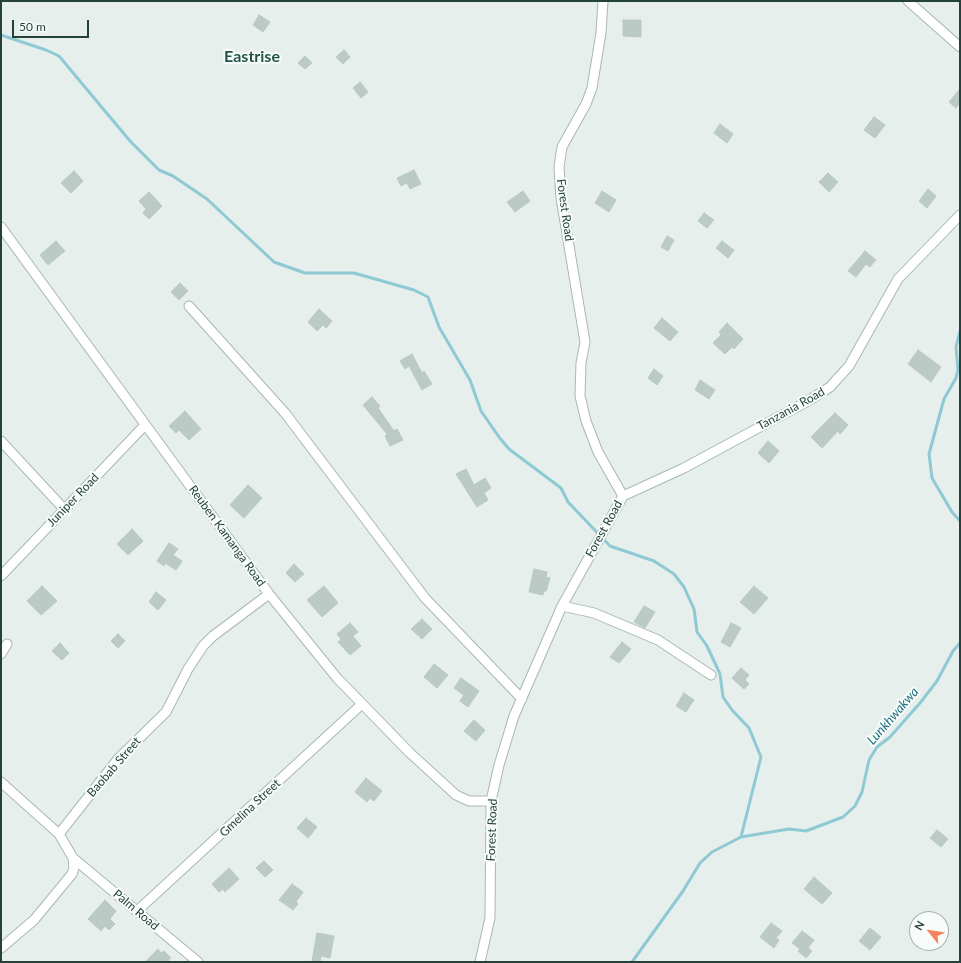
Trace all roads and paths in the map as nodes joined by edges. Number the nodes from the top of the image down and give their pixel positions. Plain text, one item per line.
1 (603, 1) edge
2 (908, 1) edge
3 (960, 47) edge
4 (960, 215) edge
5 (1, 227) edge
6 (189, 306) dead end
7 (145, 424) junction
8 (1, 441) edge
9 (623, 496) junction
10 (64, 509) junction
11 (1, 576) edge
12 (269, 594) junction
13 (562, 606) junction
14 (7, 644) dead end
15 (1, 654) edge
16 (711, 675) dead end
17 (522, 699) junction
18 (362, 704) junction
19 (1, 782) edge
20 (491, 801) junction
21 (59, 834) junction
22 (74, 858) junction
23 (137, 911) junction
24 (1, 948) edge
25 (198, 962) edge
26 (480, 962) edge

1 - 9 street, Forest Road
2 - 3 street
4 - 9 street, Tanzania Road
5 - 7 street, Reuben Kamanga Road
6 - 17 street
7 - 10 street, Juniper Road
7 - 12 street, Reuben Kamanga Road
8 - 10 street
9 - 13 street, Forest Road
10 - 11 street, Juniper Road
12 - 18 street, Reuben Kamanga Road
12 - 21 street, Baobab Street
13 - 16 street
13 - 17 street, Forest Road
14 - 15 street
17 - 20 street, Forest Road
18 - 20 street, Reuben Kamanga Road
18 - 23 street, Gmelina Street
19 - 21 street
20 - 26 street, Forest Road
21 - 22 street
22 - 23 street, Palm Road
22 - 24 street
23 - 25 street, Palm Road

